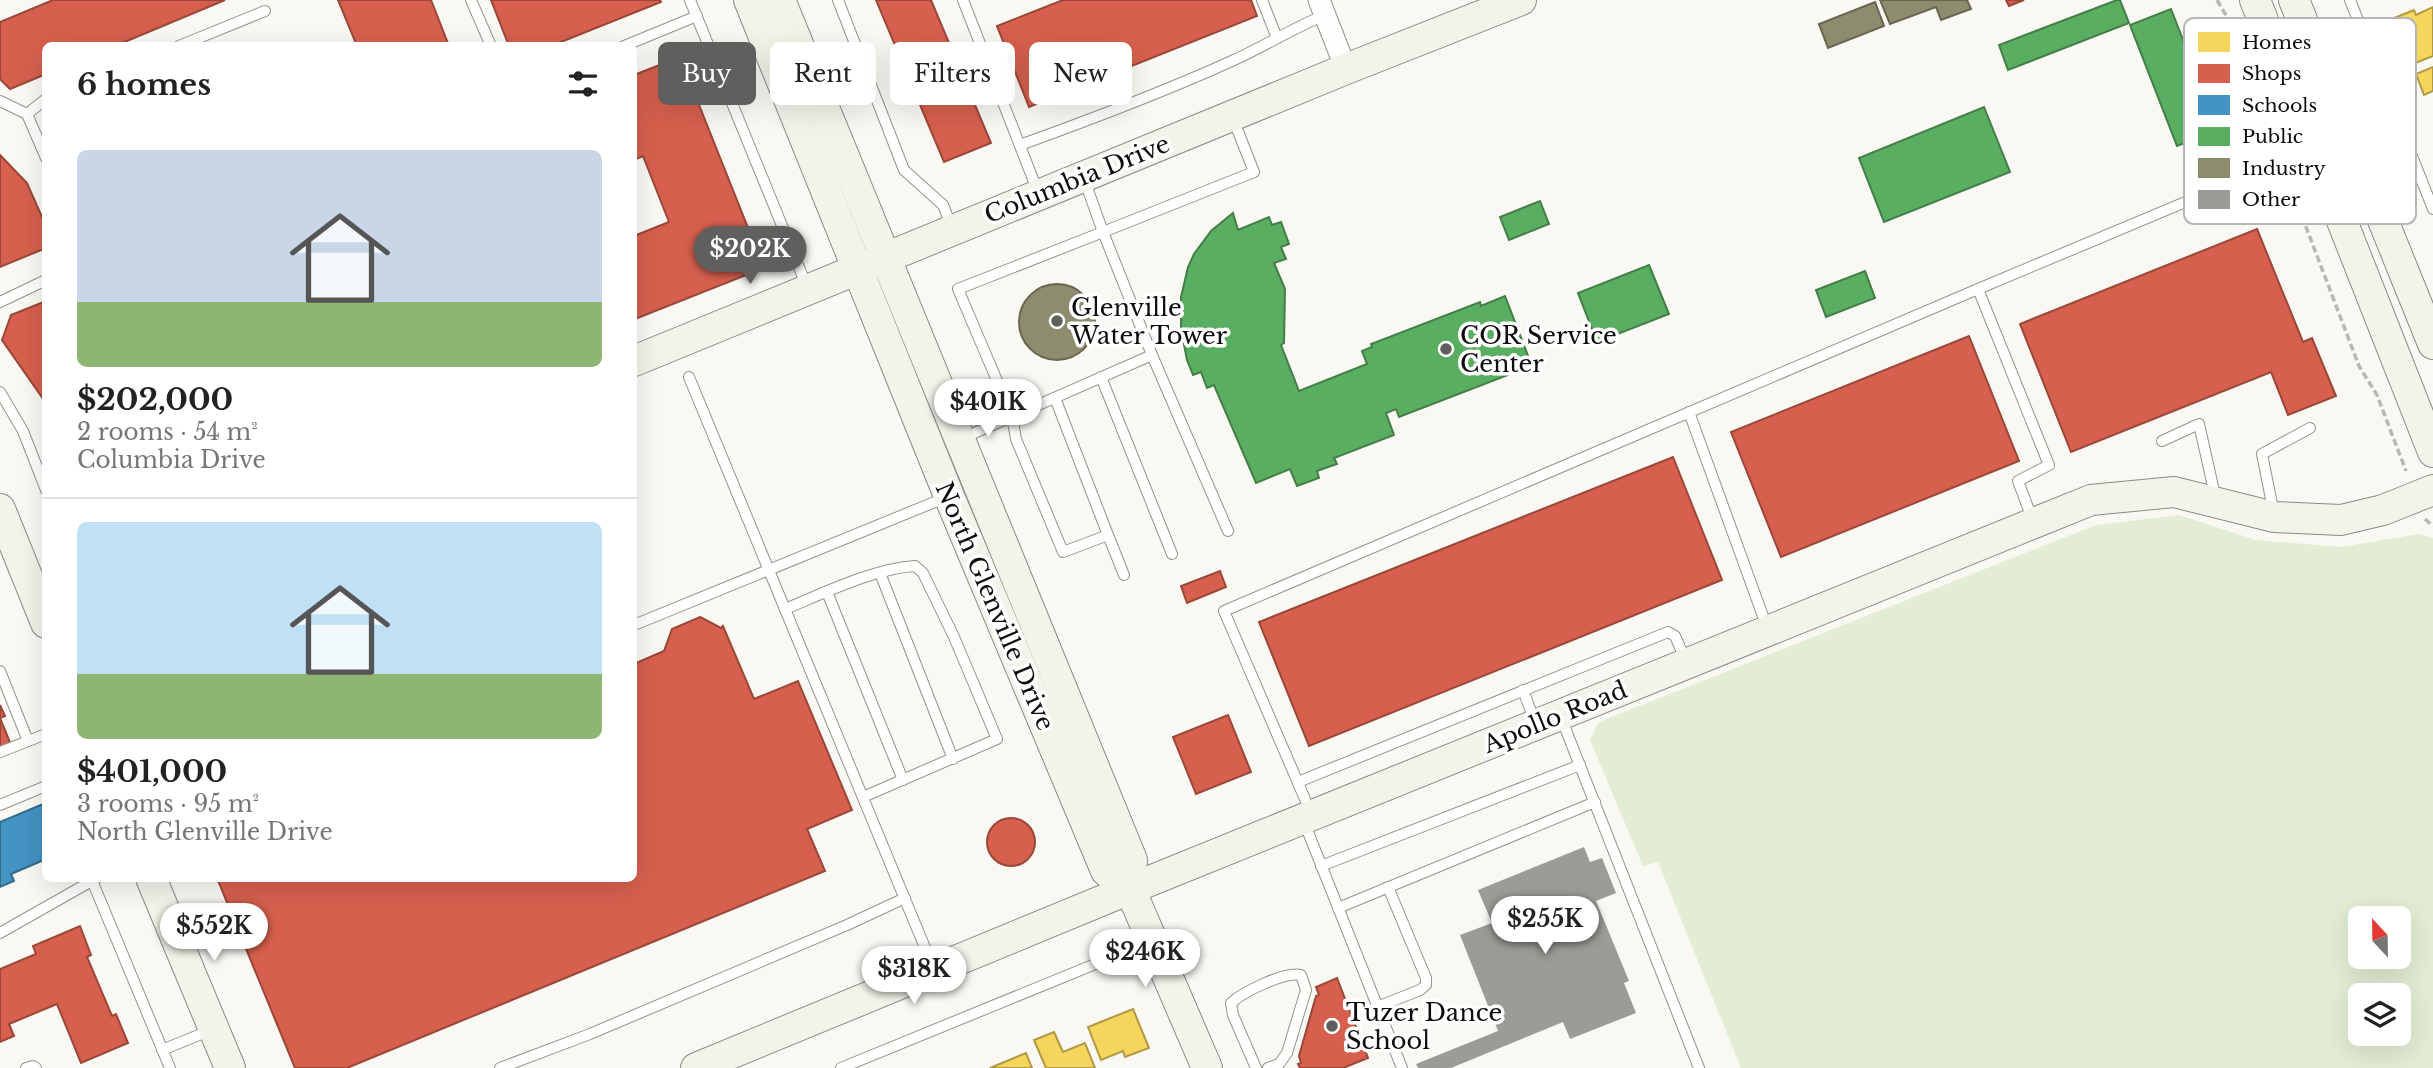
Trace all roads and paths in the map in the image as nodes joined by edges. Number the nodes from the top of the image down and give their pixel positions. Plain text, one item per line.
1 (471, 0) edge
2 (690, 0) edge
3 (749, 0) edge
4 (780, 0) edge
5 (838, 0) edge
6 (963, 0) edge
7 (1262, 0) edge
8 (1521, 0) edge
9 (2217, 0) edge
10 (2255, 0) edge
11 (2294, 0) edge
12 (2350, 0) edge
13 (1324, 5) edge
14 (265, 11) dead end
15 (697, 16) junction
16 (2228, 18) edge
17 (2262, 18) edge
18 (2301, 18) edge
19 (2357, 18) edge
20 (1278, 38) junction
21 (189, 42) edge
22 (489, 42) edge
23 (634, 42) edge
24 (1346, 69) junction
25 (0, 101) edge
26 (42, 102) edge
27 (27, 114) junction
28 (1232, 116) junction
29 (1020, 145) junction
30 (42, 149) edge
31 (2416, 166) edge
32 (1083, 176) junction
33 (1039, 194) junction
34 (2184, 204) edge
35 (2433, 209) edge
36 (2305, 224) edge
37 (2344, 224) edge
38 (2385, 224) edge
39 (953, 230) junction
40 (1103, 232) junction
41 (885, 257) junction
42 (856, 270) junction
43 (42, 281) edge
44 (808, 289) junction
45 (1978, 289) junction
46 (0, 302) edge
47 (2433, 344) edge
48 (1152, 355) junction
49 (637, 356) edge
50 (689, 377) dead end
51 (1101, 377) junction
52 (0, 392) edge
53 (1055, 398) junction
54 (1689, 412) junction
55 (1013, 416) junction
56 (2310, 428) dead end
57 (960, 439) junction
58 (2162, 441) dead end
59 (2433, 452) edge
60 (2406, 471) dead end
61 (42, 480) edge
62 (2433, 490) edge
63 (949, 496) junction
64 (2217, 503) junction
65 (0, 509) edge
66 (2274, 517) junction
67 (2425, 519) dead end
68 (2034, 524) junction
69 (2433, 526) edge
70 (1228, 531) dead end
71 (1108, 535) junction
72 (1172, 554) dead end
73 (769, 570) junction
74 (880, 573) junction
75 (1124, 575) dead end
76 (40, 592) edge
77 (827, 592) junction
78 (785, 609) junction
79 (1032, 613) junction
80 (637, 624) edge
81 (1002, 626) junction
82 (1768, 631) junction
83 (1686, 664) junction
84 (0, 671) edge
85 (1523, 690) junction
86 (1548, 720) junction
87 (42, 736) edge
88 (28, 741) junction
89 (0, 752) edge
90 (953, 759) junction
91 (1580, 765) junction
92 (903, 780) junction
93 (1298, 782) junction
94 (42, 788) edge
95 (863, 797) junction
96 (1595, 803) junction
97 (0, 805) edge
98 (1307, 817) junction
99 (1321, 866) junction
100 (88, 882) edge
101 (94, 882) edge
102 (154, 882) edge
103 (1388, 887) junction
104 (1130, 889) junction
105 (905, 898) junction
106 (1338, 908) junction
107 (0, 933) edge
108 (1152, 941) junction
109 (934, 970) junction
110 (1377, 1007) junction
111 (214, 1029) junction
112 (162, 1051) junction
113 (26, 1068) edge
114 (36, 1068) edge
115 (170, 1068) edge
116 (230, 1068) edge
117 (500, 1068) edge
118 (696, 1068) edge
119 (841, 1068) edge
120 (1207, 1068) edge
121 (1256, 1068) edge
122 (1269, 1068) edge
123 (1402, 1068) edge
124 (1699, 1068) edge

1 - 22 lane
2 - 15 lane
3 - 42 street, North Glenville Drive
4 - 41 street, North Glenville Drive
5 - 39 lane
6 - 29 lane
7 - 20 lane
8 - 24 street, Columbia Drive
9 - 16 path
10 - 17 street
11 - 18 street
12 - 19 lane
13 - 20 lane
13 - 24 street
14 - 21 lane
15 - 23 lane
15 - 44 lane
20 - 29 lane
24 - 28 street, Columbia Drive
25 - 27 lane
26 - 27 lane
27 - 30 lane
28 - 32 street, Columbia Drive
28 - 40 lane
29 - 33 lane
31 - 35 lane
32 - 33 street, Columbia Drive
32 - 40 lane
33 - 39 street, Columbia Drive
34 - 45 lane
36 - 60 path
37 - 59 street
38 - 47 street
39 - 41 street, Columbia Drive
40 - 48 lane
40 - 55 lane
41 - 42 street, Columbia Drive
41 - 57 street, North Glenville Drive
42 - 44 street, Columbia Drive
42 - 63 street, North Glenville Drive
43 - 46 lane
44 - 49 street, Columbia Drive
45 - 54 lane
45 - 68 lane
48 - 51 lane
48 - 70 lane
50 - 73 lane
51 - 53 lane
51 - 72 lane
52 - 61 lane
53 - 55 lane
53 - 71 lane
54 - 82 lane
54 - 93 lane
55 - 57 lane
55 - 71 lane
56 - 66 lane
57 - 79 street, North Glenville Drive
58 - 64 lane
62 - 66 street, Apollo Road
63 - 73 lane
63 - 81 street, North Glenville Drive
64 - 66 street, Apollo Road
64 - 68 street, Apollo Road
65 - 76 street
67 - 69 path
68 - 82 street, Apollo Road
71 - 75 lane
73 - 78 lane
73 - 80 lane
74 - 77 lane
74 - 90 lane
74 - 90 lane
77 - 78 lane
77 - 92 lane
78 - 95 lane
79 - 81 street
79 - 104 street, North Glenville Drive
81 - 104 street, North Glenville Drive
82 - 83 street, Apollo Road
83 - 85 lane
83 - 86 street, Apollo Road
84 - 88 lane
85 - 86 lane
85 - 93 lane
86 - 91 lane
86 - 98 street, Apollo Road
87 - 88 lane
88 - 89 lane
90 - 92 lane
91 - 96 lane
91 - 99 lane
92 - 95 lane
93 - 98 lane
94 - 97 lane
95 - 105 lane
96 - 103 lane
96 - 124 lane
98 - 99 lane
98 - 104 street, Apollo Road
99 - 106 lane
100 - 107 lane
101 - 112 lane
102 - 111 street
103 - 106 lane
103 - 110 lane
104 - 108 street, North Glenville Drive
104 - 109 street, Apollo Road
105 - 109 lane
105 - 117 lane
106 - 110 lane
108 - 119 lane
108 - 120 street, North Glenville Drive
109 - 118 street, Apollo Road
110 - 123 lane
111 - 112 lane
111 - 116 street
112 - 115 lane
113 - 114 lane
121 - 122 lane

